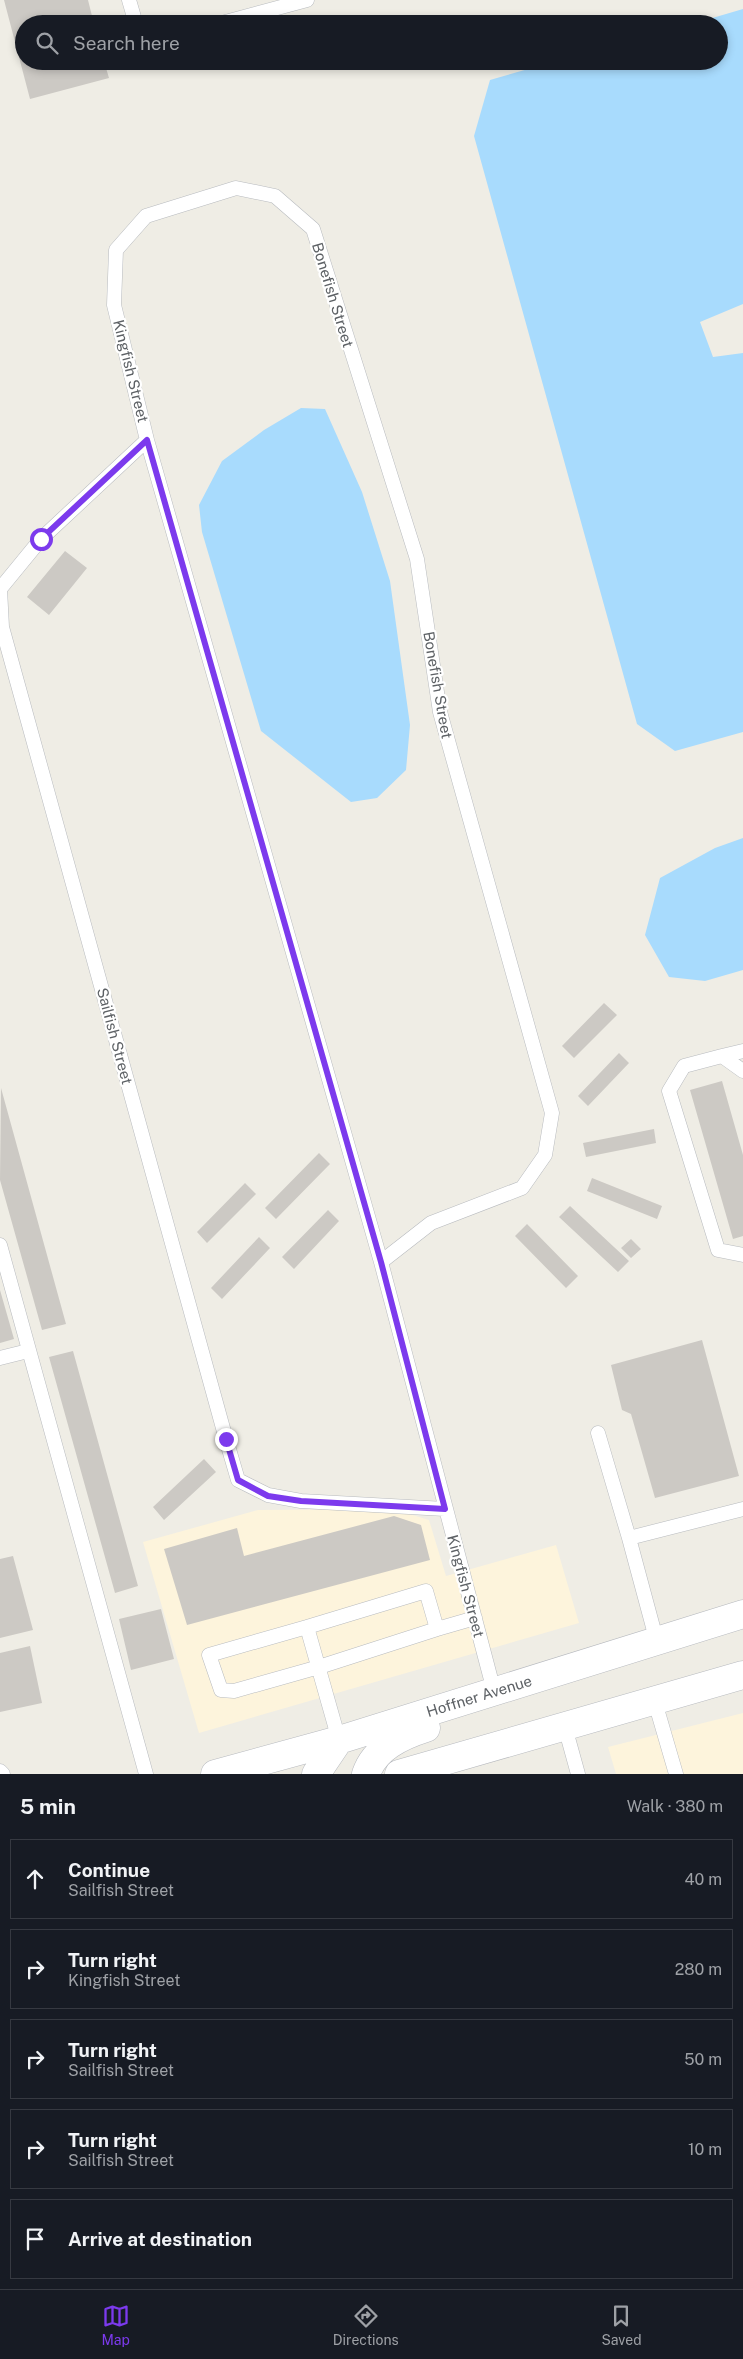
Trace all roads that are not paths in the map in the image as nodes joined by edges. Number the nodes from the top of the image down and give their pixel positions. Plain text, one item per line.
1 (129, 0) edge
2 (307, 0) edge
3 (133, 15) edge
4 (251, 15) edge
5 (146, 216) joint
6 (147, 440) junction
7 (743, 1051) edge
8 (722, 1056) junction
9 (743, 1071) edge
10 (0, 1245) edge
11 (743, 1255) edge
12 (381, 1262) junction
13 (28, 1351) junction
14 (0, 1358) edge
15 (598, 1433) dead end
16 (445, 1509) junction
17 (743, 1509) edge
18 (630, 1538) junction
19 (743, 1614) edge
20 (475, 1618) junction
21 (307, 1626) junction
22 (437, 1629) junction
23 (657, 1642) junction
24 (320, 1668) junction
25 (743, 1675) edge
26 (494, 1692) junction
27 (656, 1702) junction
28 (565, 1727) junction
29 (339, 1740) junction
30 (0, 1771) edge
31 (3, 1774) edge
32 (146, 1774) edge
33 (215, 1774) edge
34 (316, 1774) edge
35 (366, 1774) edge
36 (399, 1774) edge
37 (578, 1774) edge
38 (676, 1774) edge

1 - 3 lane
2 - 4 lane
5 - 6 lane, Kingfish Street
5 - 12 lane, Bonefish Street
6 - 12 lane, Kingfish Street
6 - 16 lane, Sailfish Street
7 - 8 lane
8 - 9 lane
8 - 11 lane
10 - 13 lane
12 - 16 lane, Kingfish Street
13 - 14 lane
13 - 32 lane
15 - 18 lane
16 - 20 lane, Kingfish Street
17 - 18 lane
18 - 23 lane
19 - 23 main road, Hoffner Avenue
20 - 22 lane
20 - 26 lane, Kingfish Street
21 - 22 lane
21 - 24 lane
21 - 24 lane
22 - 24 lane
23 - 26 main road, Hoffner Avenue
24 - 29 lane
25 - 27 main road
26 - 29 main road, Hoffner Avenue
26 - 35 main road
27 - 28 main road
27 - 38 lane
28 - 36 main road
28 - 37 lane
29 - 33 main road, Hoffner Avenue
29 - 34 main road
30 - 31 lane

